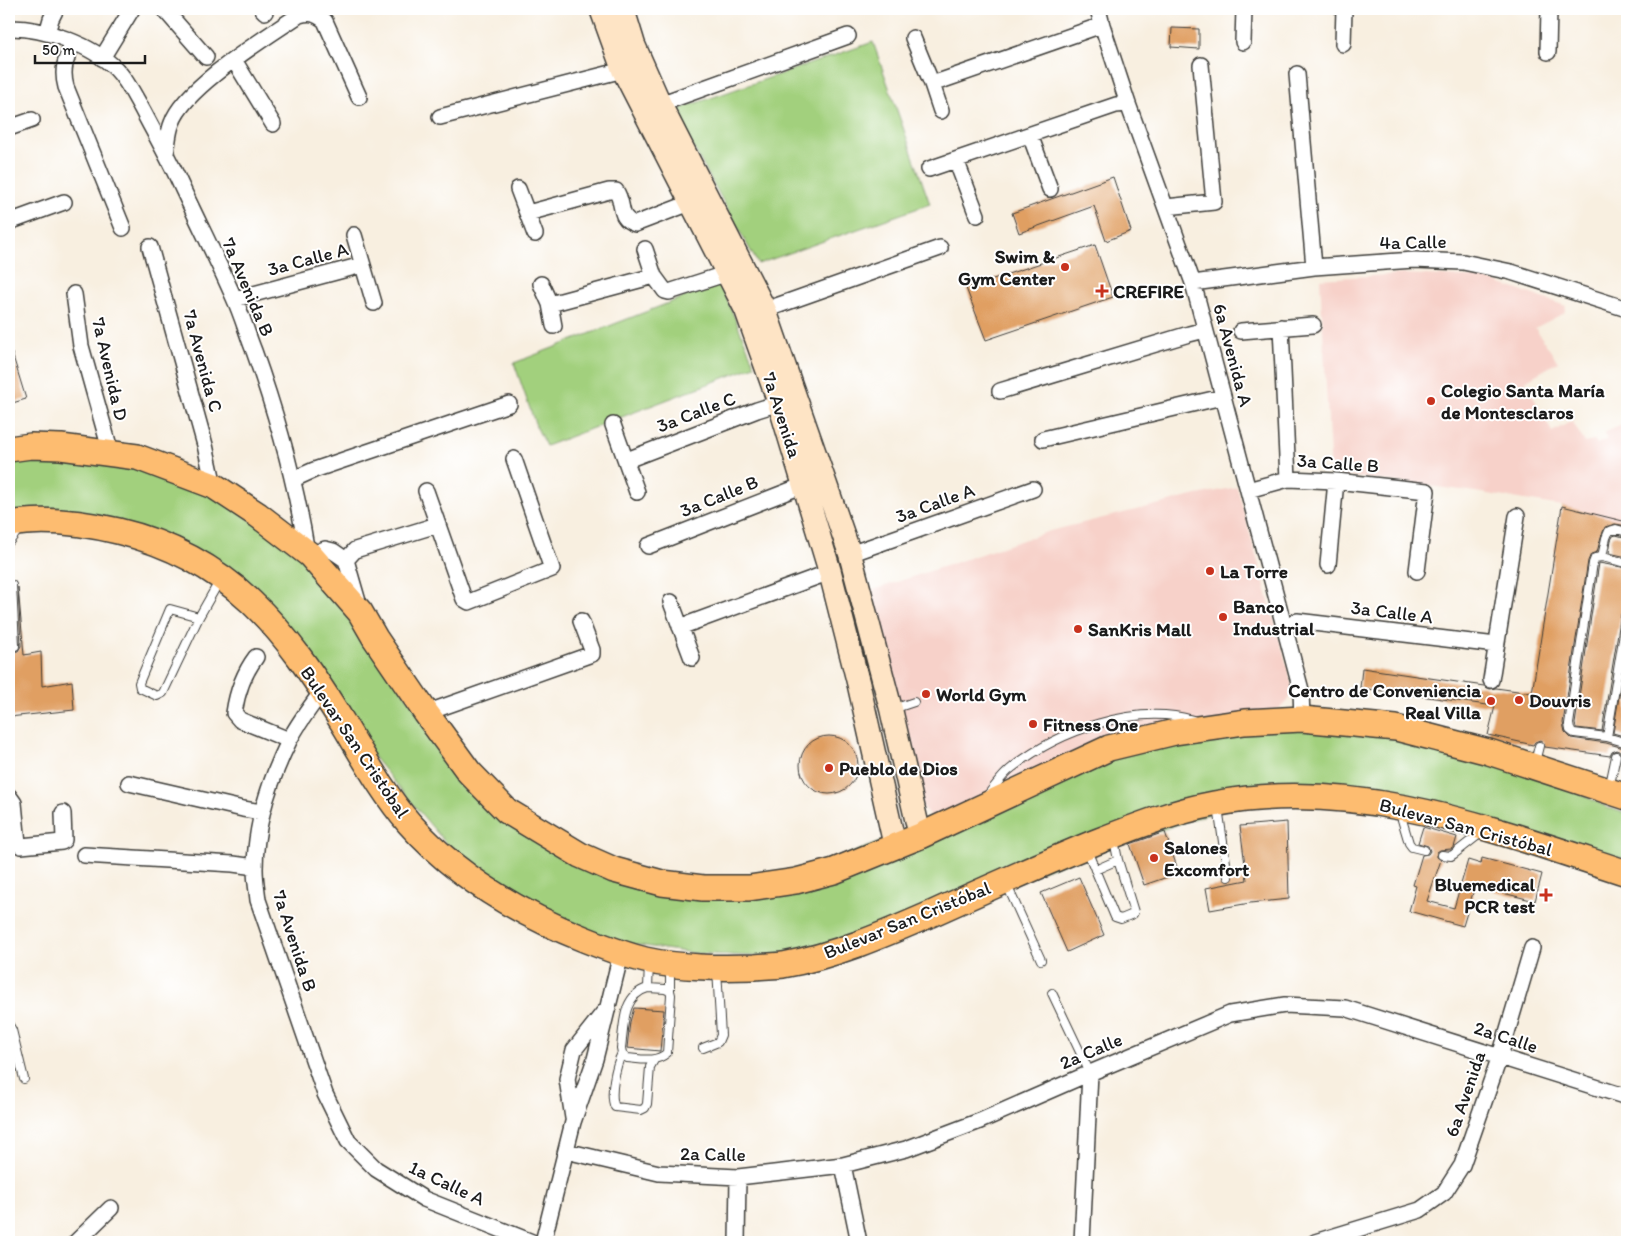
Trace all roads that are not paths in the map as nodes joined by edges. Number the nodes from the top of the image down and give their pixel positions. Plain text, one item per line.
1 (56, 9) edge
2 (132, 9) edge
3 (164, 9) edge
4 (601, 9) edge
5 (623, 9) edge
6 (1098, 9) edge
7 (1244, 9) edge
8 (1344, 9) edge
9 (1549, 9) edge
10 (1102, 25) junction
11 (9, 28) edge
12 (47, 33) junction
13 (848, 36) dead end
14 (913, 38) dead end
15 (1243, 42) dead end
16 (73, 43) junction
17 (1342, 44) dead end
18 (1548, 52) dead end
19 (206, 57) dead end
20 (102, 58) junction
21 (234, 60) junction
22 (1201, 65) dead end
23 (624, 70) junction
24 (1297, 74) dead end
25 (932, 84) junction
26 (358, 97) dead end
27 (660, 104) junction
28 (1128, 104) junction
29 (941, 111) dead end
30 (440, 117) dead end
31 (32, 120) dead end
32 (273, 124) dead end
33 (9, 128) edge
34 (1030, 135) junction
35 (166, 153) junction
36 (956, 160) junction
37 (929, 168) dead end
38 (518, 189) dead end
39 (1050, 189) dead end
40 (64, 202) dead end
41 (690, 203) junction
42 (1166, 207) junction
43 (528, 213) junction
44 (977, 215) dead end
45 (9, 222) edge
46 (123, 228) dead end
47 (535, 234) dead end
48 (354, 235) dead end
49 (150, 247) dead end
50 (940, 248) dead end
51 (645, 249) dead end
52 (362, 265) junction
53 (1314, 267) junction
54 (728, 273) junction
55 (654, 276) junction
56 (1193, 283) junction
57 (541, 284) dead end
58 (74, 294) dead end
59 (235, 299) junction
60 (374, 303) dead end
61 (550, 304) junction
62 (1627, 309) edge
63 (765, 310) junction
64 (1313, 325) dead end
65 (554, 326) dead end
66 (1281, 327) junction
67 (1205, 330) junction
68 (1242, 331) dead end
69 (1000, 392) dead end
70 (1222, 397) junction
71 (779, 403) junction
72 (509, 404) dead end
73 (613, 425) dead end
74 (1042, 439) dead end
75 (9, 448) edge
76 (110, 453) junction
77 (514, 459) dead end
78 (627, 460) junction
79 (1288, 478) junction
80 (294, 479) junction
81 (1336, 481) junction
82 (804, 485) junction
83 (214, 486) junction
84 (1033, 489) dead end
85 (1248, 490) junction
86 (426, 491) dead end
87 (637, 492) dead end
88 (1517, 516) dead end
89 (18, 522) edge
90 (437, 525) junction
91 (1627, 532) edge
92 (9, 542) edge
93 (648, 546) dead end
94 (308, 554) junction
95 (850, 554) junction
96 (1602, 557) junction
97 (346, 560) junction
98 (1627, 563) edge
99 (1328, 565) dead end
100 (1417, 571) dead end
101 (830, 572) junction
102 (222, 576) junction
103 (9, 586) edge
104 (671, 602) dead end
105 (360, 612) junction
106 (1627, 615) edge
107 (199, 616) junction
108 (581, 621) dead end
109 (1285, 625) junction
110 (680, 627) junction
111 (1496, 646) junction
112 (9, 647) edge
113 (256, 656) dead end
114 (692, 658) dead end
115 (397, 672) junction
116 (883, 679) junction
117 (1491, 680) dead end
118 (859, 686) junction
119 (323, 690) junction
120 (914, 702) dead end
121 (438, 709) junction
122 (891, 710) junction
123 (1302, 719) junction
124 (1606, 737) junction
125 (289, 740) junction
126 (1627, 743) edge
127 (458, 756) junction
128 (1616, 756) dead end
129 (1541, 761) junction
130 (129, 783) dead end
131 (1618, 794) edge
132 (9, 796) edge
133 (1217, 803) junction
134 (1398, 806) junction
135 (1627, 808) edge
136 (262, 812) junction
137 (63, 813) dead end
138 (1486, 829) junction
139 (1113, 835) junction
140 (920, 836) junction
141 (895, 846) junction
142 (1086, 847) junction
143 (1424, 850) dead end
144 (1566, 853) junction
145 (84, 855) dead end
146 (1442, 855) dead end
147 (1118, 860) junction
148 (1627, 865) edge
149 (255, 867) junction
150 (1095, 870) junction
151 (1627, 873) edge
152 (1228, 878) dead end
153 (1005, 882) junction
154 (1532, 948) dead end
155 (621, 954) junction
156 (1041, 960) dead end
157 (660, 962) junction
158 (718, 968) junction
159 (648, 988) junction
160 (670, 991) junction
161 (1052, 993) dead end
162 (608, 1006) junction
163 (9, 1025) edge
164 (703, 1048) dead end
165 (622, 1053) junction
166 (1500, 1056) junction
167 (654, 1060) junction
168 (1090, 1073) junction
169 (24, 1079) dead end
170 (325, 1094) joint
171 (1627, 1097) edge
172 (573, 1122) junction
173 (566, 1151) junction
174 (843, 1165) junction
175 (738, 1177) junction
176 (111, 1208) dead end
177 (76, 1242) edge
178 (532, 1242) edge
179 (543, 1242) edge
180 (737, 1242) edge
181 (859, 1242) edge
182 (1082, 1242) edge
183 (1315, 1242) edge

1 - 12 street
2 - 20 street
3 - 19 street
4 - 23 street, 7a Avenida
5 - 27 street, 7a Avenida
6 - 10 street, 6a Avenida A
7 - 15 street
8 - 17 street
9 - 18 street
10 - 25 street
10 - 28 street, 6a Avenida A
11 - 12 street
12 - 16 street
13 - 27 street
14 - 25 street
16 - 20 street
16 - 46 street
20 - 35 street, 7a Avenida B
21 - 26 street
21 - 32 street
21 - 35 street
22 - 42 street
23 - 30 street
23 - 41 street, 7a Avenida
24 - 53 street
25 - 29 street
27 - 63 street, 7a Avenida
28 - 34 street
28 - 42 street, 6a Avenida A
31 - 33 street
34 - 36 street
34 - 39 street
35 - 59 street, 7a Avenida B
36 - 37 street
36 - 44 street
38 - 43 street
40 - 45 street
41 - 43 street
41 - 54 street, 7a Avenida
42 - 56 street, 6a Avenida A
43 - 47 street
48 - 52 street
49 - 83 street, 7a Avenida C
50 - 63 street
51 - 55 street
52 - 59 street, 3a Calle A
52 - 60 street
53 - 56 street, 4a Calle
53 - 62 street, 4a Calle
54 - 55 street
54 - 71 street, 7a Avenida
55 - 61 street
56 - 67 street, 6a Avenida A
57 - 61 street
58 - 76 street, 7a Avenida D
59 - 80 street, 7a Avenida B
61 - 65 street
63 - 95 street, 7a Avenida
64 - 66 street
66 - 68 street
66 - 79 street
67 - 69 street
67 - 70 street, 6a Avenida A
70 - 74 street
70 - 85 street, 6a Avenida A
71 - 78 street, 3a Calle C
71 - 82 street, 7a Avenida
72 - 80 street
73 - 78 street
75 - 76 main road
76 - 83 main road
77 - 90 street
78 - 87 street
79 - 81 street, 3a Calle B
79 - 85 street, 3a Calle B
80 - 94 street, 7a Avenida B
81 - 99 street
81 - 100 street, 3a Calle B
82 - 93 street, 3a Calle B
82 - 101 street, 7a Avenida
83 - 94 main road
84 - 95 street, 3a Calle A
85 - 109 street, 6a Avenida A
86 - 90 street
88 - 111 street
89 - 92 lane
89 - 102 main road, Bulevar San Cristóbal
90 - 97 street
91 - 96 lane
94 - 97 street
94 - 105 main road
95 - 116 street, 7a Avenida
96 - 98 lane
96 - 124 lane
97 - 105 street
101 - 110 street
101 - 118 street, 7a Avenida
102 - 107 lane
102 - 119 main road, Bulevar San Cristóbal
103 - 112 lane
104 - 110 street
105 - 115 main road
106 - 124 lane
107 - 107 lane
108 - 121 street
109 - 111 street, 3a Calle A
109 - 123 street, 6a Avenida A
110 - 114 street
111 - 117 street
113 - 125 street
115 - 121 street
115 - 127 main road
116 - 118 street
116 - 122 street, 7a Avenida
118 - 141 street, 7a Avenida
119 - 125 street, 7a Avenida B
119 - 155 main road, Bulevar San Cristóbal
120 - 122 lane
121 - 127 street
122 - 140 street, 7a Avenida
123 - 129 main road
123 - 140 main road
124 - 126 lane
125 - 136 street, 7a Avenida B
127 - 141 main road
128 - 131 lane
129 - 131 main road
129 - 135 main road
130 - 136 street
132 - 137 street
133 - 134 main road, Bulevar San Cristóbal
133 - 139 main road, Bulevar San Cristóbal
133 - 152 lane
134 - 138 main road, Bulevar San Cristóbal
134 - 143 lane
136 - 149 street, 7a Avenida B
138 - 144 main road, Bulevar San Cristóbal
138 - 146 lane
139 - 142 main road, Bulevar San Cristóbal
139 - 147 lane
140 - 141 main road
142 - 150 lane
142 - 153 main road, Bulevar San Cristóbal
144 - 148 main road
144 - 151 main road, Bulevar San Cristóbal
145 - 149 street
147 - 150 lane
147 - 150 lane
149 - 170 street, 7a Avenida B
153 - 156 lane
153 - 158 main road, Bulevar San Cristóbal
154 - 166 street, 6a Avenida
155 - 157 main road, Bulevar San Cristóbal
155 - 162 street
157 - 158 main road, Bulevar San Cristóbal
157 - 159 lane
157 - 160 lane
158 - 164 lane
159 - 160 lane
159 - 165 lane
160 - 167 lane
161 - 168 lane
162 - 172 street
162 - 172 street
163 - 169 lane
165 - 167 lane
165 - 167 lane
166 - 168 street, 2a Calle
166 - 171 street, 2a Calle
166 - 183 street, 6a Avenida
168 - 174 street, 2a Calle
168 - 182 street
170 - 178 street, 1a Calle A
172 - 173 street
173 - 175 street, 2a Calle
173 - 179 street
174 - 175 street, 2a Calle
174 - 181 street
175 - 180 street
176 - 177 street

